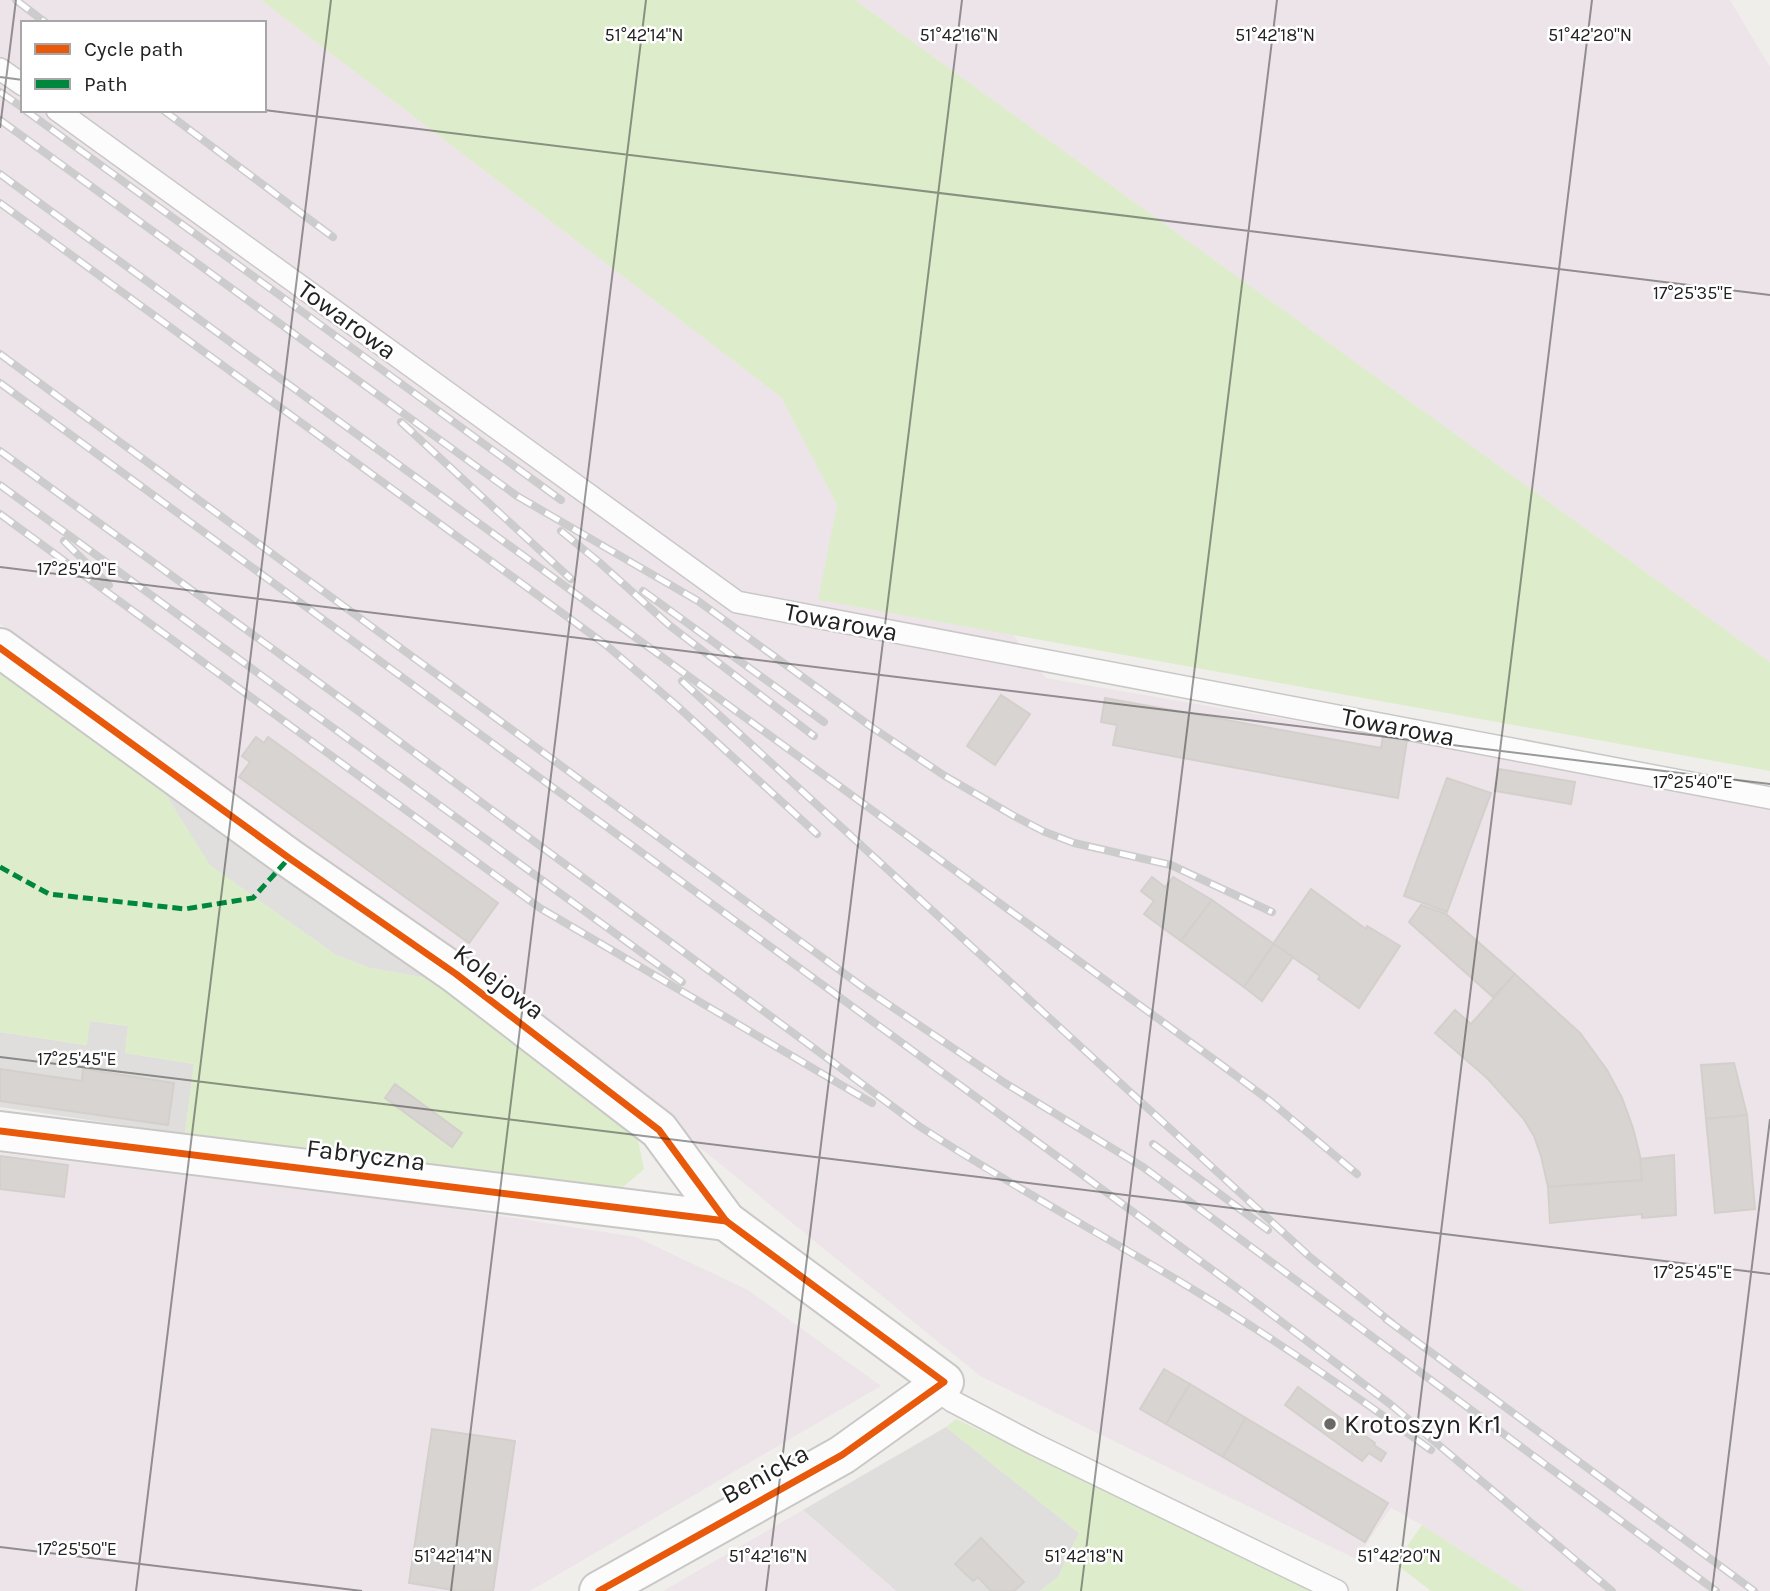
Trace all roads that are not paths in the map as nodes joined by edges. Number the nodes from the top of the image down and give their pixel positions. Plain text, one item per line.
1 (0, 69) edge
2 (21, 84) edge
3 (60, 112) edge
4 (0, 648) edge
5 (1770, 797) edge
6 (0, 1131) edge
7 (726, 1220) junction
8 (940, 1385) junction
9 (599, 1591) edge
10 (1337, 1591) edge

1 - 2 lane
3 - 5 lane, Towarowa
4 - 7 street, Kolejowa
6 - 7 street, Fabryczna
7 - 8 street, Kolejowa
8 - 9 street, Benicka
8 - 10 lane

